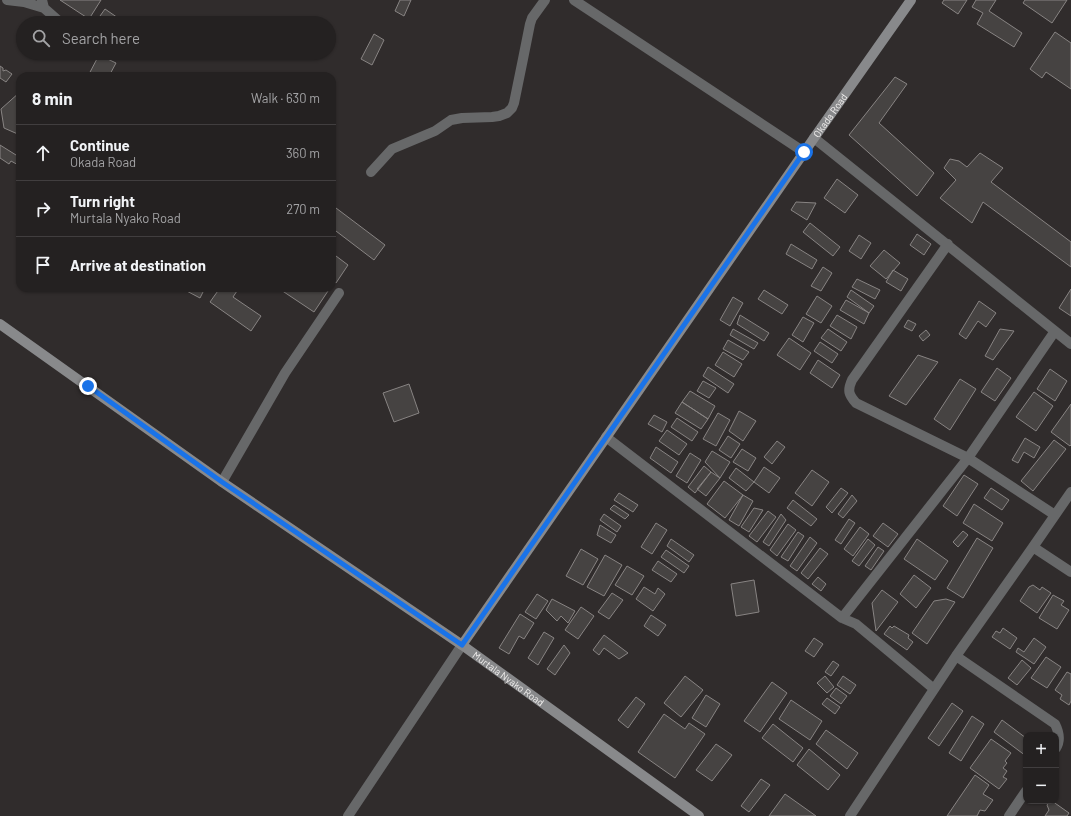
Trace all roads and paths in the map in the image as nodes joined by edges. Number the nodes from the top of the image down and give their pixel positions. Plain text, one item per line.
1 (7, 0) edge
2 (545, 0) edge
3 (574, 0) edge
4 (911, 0) edge
5 (43, 4) edge
6 (54, 16) edge
7 (814, 138) junction
8 (804, 152) junction
9 (372, 172) dead end
10 (948, 244) junction
11 (339, 294) dead end
12 (0, 324) edge
13 (1054, 331) junction
14 (1071, 344) edge
15 (606, 437) junction
16 (968, 458) junction
17 (222, 482) junction
18 (1071, 492) edge
19 (1055, 515) junction
20 (1033, 547) junction
21 (1071, 572) edge
22 (842, 618) junction
23 (462, 645) junction
24 (956, 656) junction
25 (934, 689) junction
26 (1059, 732) edge
27 (1059, 733) edge
28 (1059, 744) edge
29 (1023, 795) edge
30 (348, 816) edge
31 (699, 816) edge
32 (850, 816) edge
33 (1009, 816) edge

1 - 5 street
2 - 9 street
3 - 8 street
4 - 7 street, Okada Road
5 - 6 street
7 - 8 street, Okada Road
7 - 10 street
8 - 15 street, Okada Road
10 - 13 street
10 - 16 street
11 - 17 street
12 - 17 street, Murtala Nyako Road
13 - 14 street
13 - 16 street
15 - 22 street
15 - 23 street, Okada Road
16 - 19 street
16 - 22 street
17 - 23 street, Murtala Nyako Road
18 - 19 street
19 - 20 street
20 - 21 street
20 - 24 street
22 - 25 street
23 - 30 street
23 - 31 street, Murtala Nyako Road
24 - 25 street
24 - 26 street
25 - 32 street
27 - 28 street
29 - 33 street

